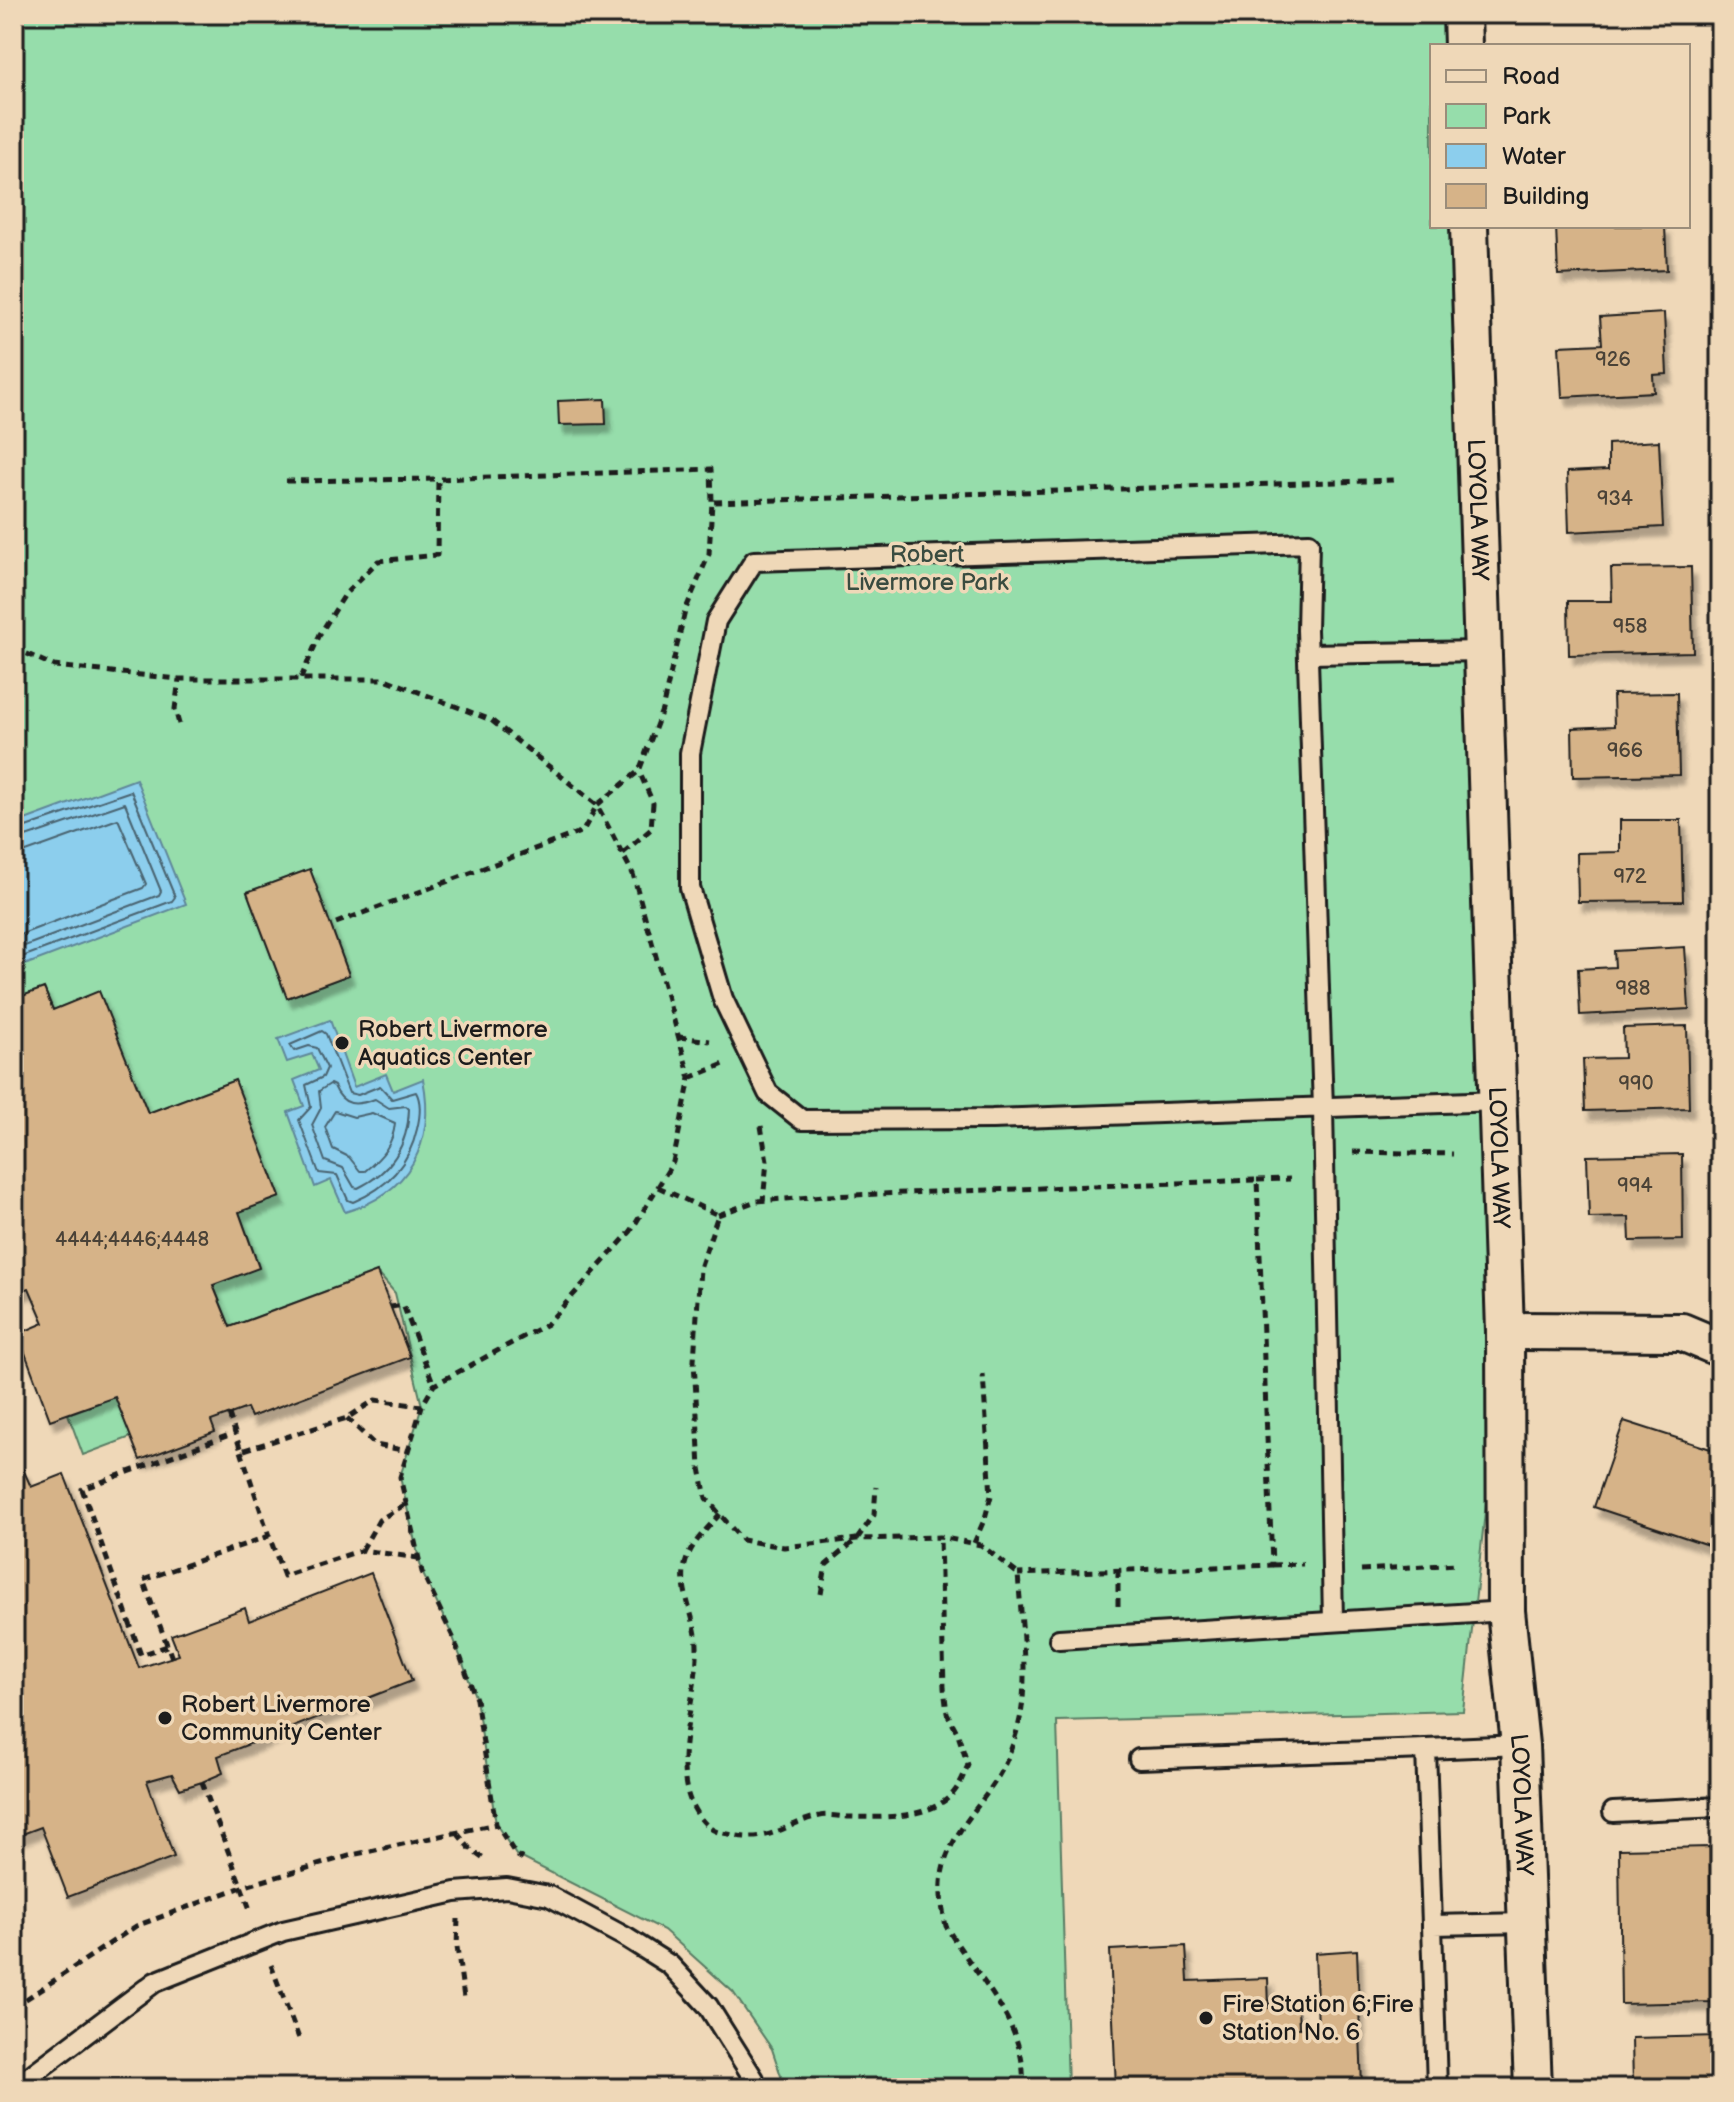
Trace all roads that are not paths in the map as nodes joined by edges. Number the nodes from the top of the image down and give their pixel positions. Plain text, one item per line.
1 (1462, 14) edge
2 (1463, 44) edge
3 (1469, 228) edge
4 (1483, 651) junction
5 (1308, 654) junction
6 (1498, 1101) junction
7 (1323, 1108) junction
8 (1505, 1331) junction
9 (1720, 1348) edge
10 (1506, 1611) junction
11 (1333, 1621) junction
12 (1059, 1639) dead end
13 (1520, 1745) junction
14 (1426, 1749) junction
15 (1139, 1759) dead end
16 (1720, 1807) edge
17 (1613, 1812) dead end
18 (1527, 1923) junction
19 (1432, 1925) junction
20 (14, 2088) edge
21 (757, 2088) edge
22 (1437, 2088) edge
23 (1533, 2088) edge

1 - 2 street
3 - 4 street, LOYOLA WAY
4 - 5 lane
4 - 6 street, LOYOLA WAY
5 - 7 lane
5 - 7 lane
6 - 7 lane
6 - 8 street, LOYOLA WAY
7 - 11 lane
8 - 9 street
8 - 10 street, LOYOLA WAY
10 - 11 lane
10 - 13 street, LOYOLA WAY
11 - 12 lane
13 - 14 lane
13 - 18 street, LOYOLA WAY
14 - 15 lane
14 - 19 lane
16 - 17 lane
18 - 19 lane
18 - 23 street, LOYOLA WAY
19 - 22 lane
20 - 21 lane

